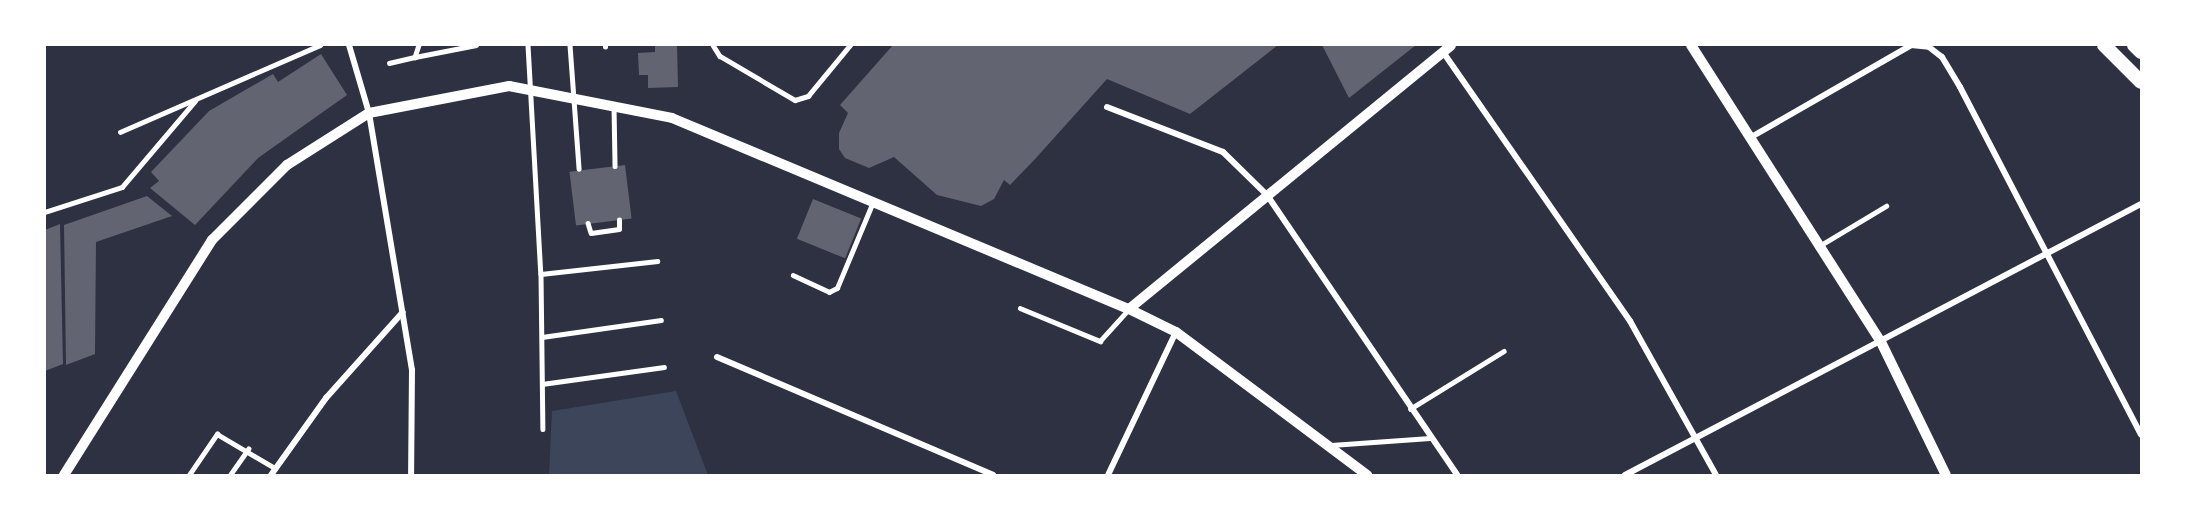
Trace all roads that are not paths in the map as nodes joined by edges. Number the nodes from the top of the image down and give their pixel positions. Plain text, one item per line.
1 (320, 45) edge
2 (349, 45) edge
3 (419, 45) edge
4 (476, 45) edge
5 (528, 45) edge
6 (570, 45) edge
7 (713, 45) edge
8 (850, 45) edge
9 (1691, 45) edge
10 (1911, 45) edge
11 (2104, 45) edge
12 (2134, 45) edge
13 (1447, 48) edge
14 (2141, 52) edge
15 (415, 57) junction
16 (389, 63) dead end
17 (2141, 82) edge
18 (531, 86) junction
19 (573, 96) junction
20 (197, 99) junction
21 (614, 105) junction
22 (1107, 107) dead end
23 (369, 113) junction
24 (120, 132) dead end
25 (1753, 136) junction
26 (615, 166) dead end
27 (579, 168) dead end
28 (1268, 195) junction
29 (873, 202) junction
30 (2141, 204) edge
31 (1886, 206) dead end
32 (45, 212) edge
33 (619, 220) dead end
34 (588, 223) dead end
35 (1821, 245) junction
36 (2051, 252) junction
37 (657, 261) dead end
38 (541, 274) junction
39 (793, 275) dead end
40 (1020, 308) dead end
41 (1129, 309) junction
42 (403, 312) junction
43 (661, 320) dead end
44 (1176, 332) junction
45 (542, 337) junction
46 (1881, 342) junction
47 (1504, 351) dead end
48 (717, 357) dead end
49 (664, 367) dead end
50 (542, 384) junction
51 (1410, 409) junction
52 (543, 429) dead end
53 (2141, 435) edge
54 (1695, 436) junction
55 (1430, 438) junction
56 (1332, 446) junction
57 (248, 449) junction
58 (275, 468) junction
59 (64, 475) edge
60 (189, 475) edge
61 (230, 475) edge
62 (271, 475) edge
63 (411, 475) edge
64 (993, 475) edge
65 (1108, 475) edge
66 (1367, 475) edge
67 (1457, 475) edge
68 (1624, 475) edge
69 (1716, 475) edge
70 (1946, 475) edge

1 - 20 lane
2 - 23 street
3 - 15 lane
4 - 15 lane
5 - 18 lane
6 - 19 lane
7 - 8 lane
9 - 25 street
10 - 25 street
10 - 36 street
11 - 17 main road
12 - 14 main road
13 - 28 street
13 - 54 street
15 - 16 lane
18 - 19 street
18 - 23 street
18 - 38 lane
19 - 21 street
19 - 27 lane
20 - 24 lane
20 - 32 lane
21 - 26 lane
21 - 29 street
22 - 28 street
23 - 42 street
23 - 59 street
25 - 35 street
28 - 41 street
28 - 51 street
29 - 39 lane
29 - 41 street
30 - 36 street
31 - 35 lane
33 - 34 lane
35 - 46 street
36 - 46 street
36 - 53 street
37 - 38 lane
38 - 45 lane
40 - 41 lane
41 - 44 street
42 - 58 street
42 - 63 street
43 - 45 lane
44 - 56 street
44 - 65 street
45 - 50 lane
46 - 54 street
46 - 70 street
47 - 51 lane
48 - 64 street
49 - 50 lane
50 - 52 lane
51 - 55 street
54 - 68 street
54 - 69 street
55 - 56 street
55 - 67 street
56 - 66 street
57 - 58 lane
57 - 60 lane
57 - 61 lane
58 - 62 street

